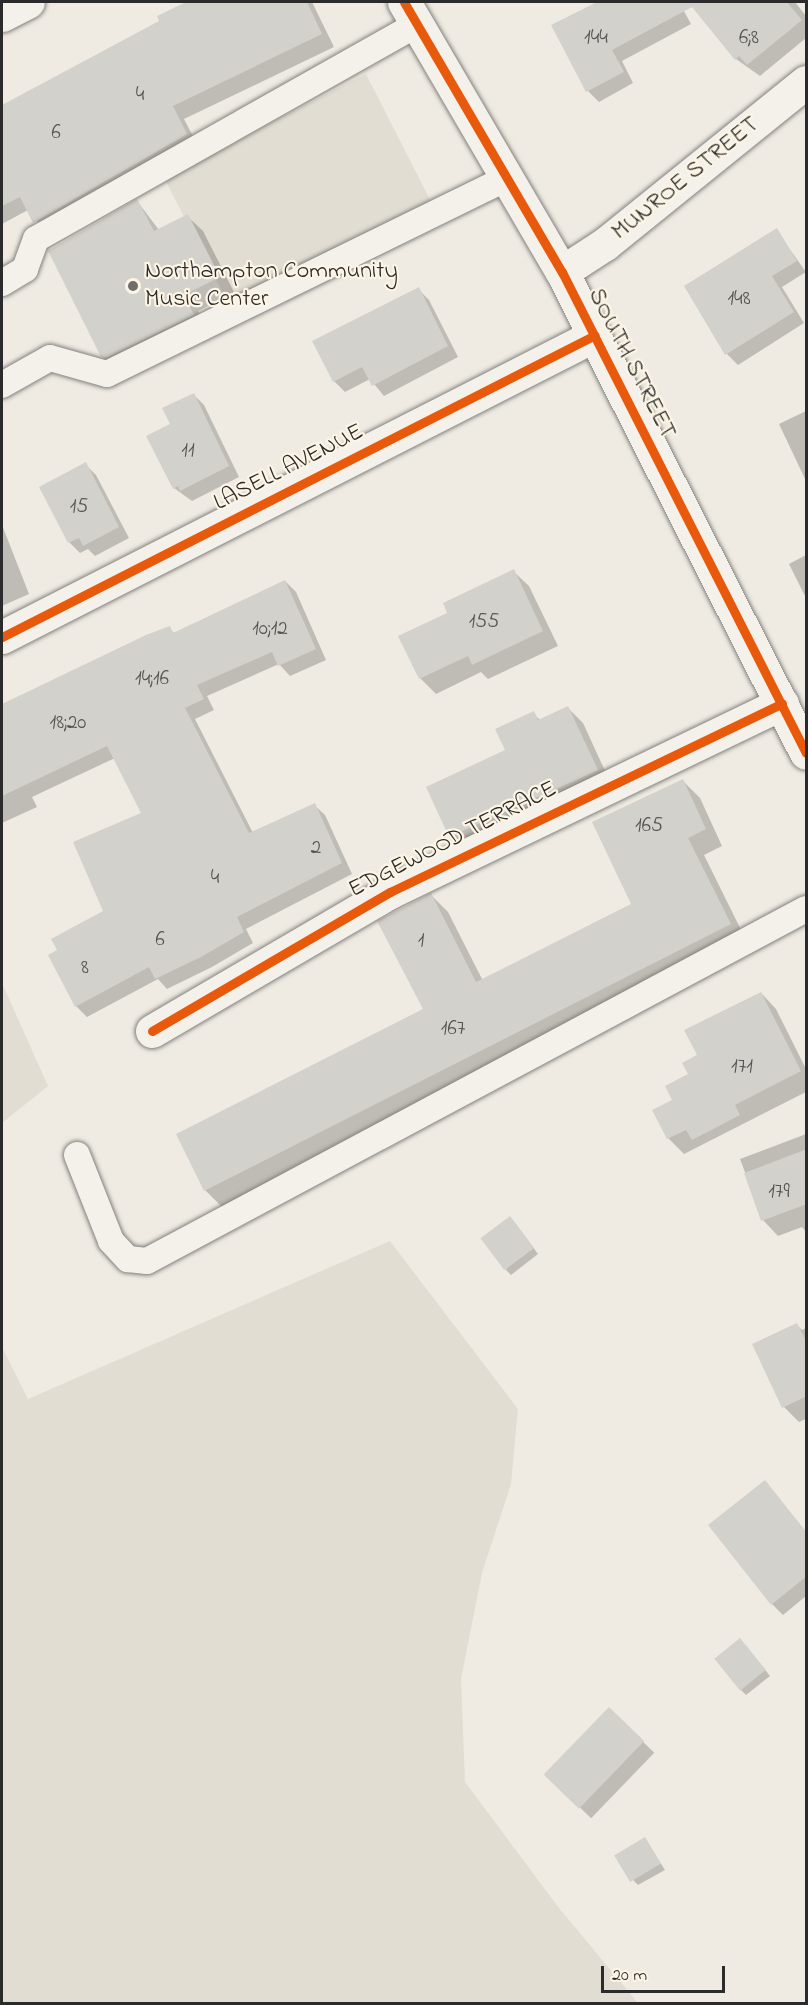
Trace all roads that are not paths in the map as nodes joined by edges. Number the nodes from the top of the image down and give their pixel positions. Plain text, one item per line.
1 (28, 2) edge
2 (410, 13) edge
3 (2, 15) edge
4 (807, 82) edge
5 (507, 178) junction
6 (562, 272) junction
7 (2, 283) edge
8 (595, 335) junction
9 (2, 385) edge
10 (2, 637) edge
11 (782, 703) junction
12 (807, 753) edge
13 (807, 909) edge
14 (152, 1031) dead end
15 (77, 1155) dead end

1 - 3 street
2 - 5 street, SOUTH STREET
2 - 7 lane
4 - 6 street, MUNROE STREET
5 - 6 street, SOUTH STREET
5 - 9 lane
6 - 8 street, SOUTH STREET
8 - 10 street, LASELL AVENUE
8 - 11 street, SOUTH STREET
11 - 12 street, SOUTH STREET
11 - 14 street, EDGEWOOD TERRACE
13 - 15 lane

